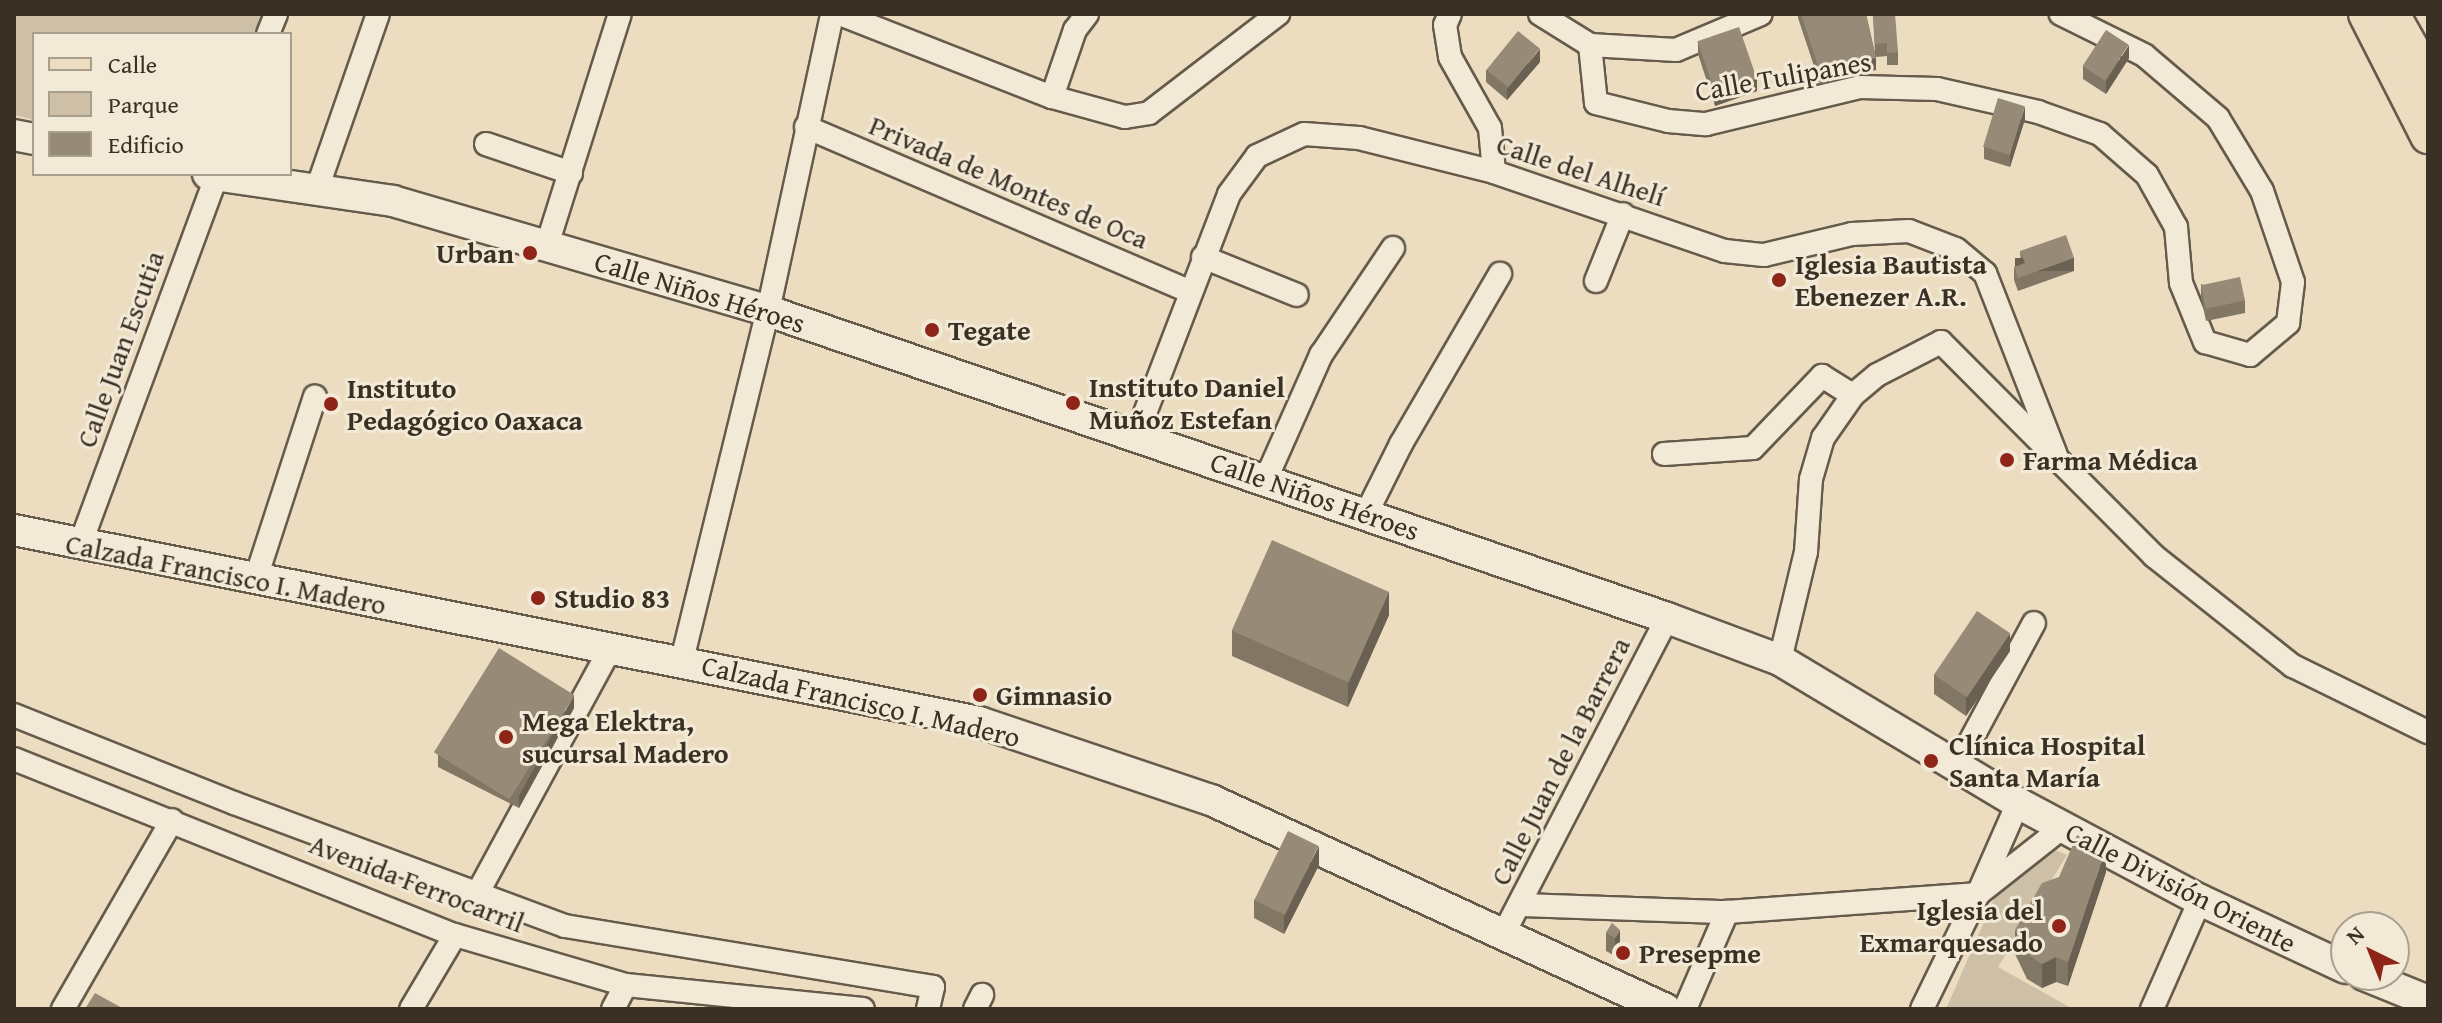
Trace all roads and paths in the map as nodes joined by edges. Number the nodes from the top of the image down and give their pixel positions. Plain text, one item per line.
1 (378, 14) edge
2 (620, 14) edge
3 (832, 14) edge
4 (840, 14) edge
5 (1087, 14) edge
6 (1278, 14) edge
7 (1450, 14) edge
8 (1540, 14) edge
9 (1761, 14) edge
10 (2061, 14) edge
11 (2366, 14) edge
12 (2392, 14) edge
13 (1590, 45) junction
14 (2428, 78) edge
15 (1052, 97) junction
16 (806, 127) junction
17 (2428, 136) edge
18 (486, 144) dead end
19 (1494, 172) junction
20 (571, 173) junction
21 (214, 176) edge
22 (221, 176) edge
23 (317, 189) junction
24 (1623, 214) junction
25 (547, 245) junction
26 (1393, 248) dead end
27 (1203, 257) junction
28 (1500, 274) dead end
29 (1596, 281) dead end
30 (1189, 291) junction
31 (1297, 295) dead end
32 (768, 311) junction
33 (1853, 395) junction
34 (315, 396) dead end
35 (1137, 434) junction
36 (1664, 454) dead end
37 (2056, 455) junction
38 (1266, 479) junction
39 (1366, 514) junction
40 (14, 530) edge
41 (80, 545) junction
42 (255, 581) junction
43 (1667, 618) junction
44 (2034, 623) dead end
45 (610, 649) junction
46 (682, 660) junction
47 (1780, 660) junction
48 (14, 715) edge
49 (2428, 732) edge
50 (14, 759) edge
51 (1958, 764) junction
52 (2018, 803) junction
53 (172, 820) junction
54 (2063, 827) junction
55 (477, 894) junction
56 (1978, 894) junction
57 (2200, 900) junction
58 (1522, 905) junction
59 (1727, 912) junction
60 (1505, 931) junction
61 (455, 935) junction
62 (2330, 961) edge
63 (626, 985) junction
64 (2403, 991) edge
65 (930, 998) edge
66 (2428, 1001) edge
67 (63, 1009) edge
68 (411, 1009) edge
69 (613, 1009) edge
70 (863, 1009) edge
71 (1665, 1009) edge
72 (1685, 1009) edge
73 (1922, 1009) edge
74 (2152, 1009) edge

1 - 23 street
2 - 20 street
3 - 16 street
4 - 15 street
5 - 15 street
6 - 15 street
7 - 19 street
8 - 13 street, Calle Tulipanes
9 - 13 street, Calle Tulipanes
10 - 13 street, Calle Tulipanes
11 - 17 main road
12 - 14 main road
16 - 30 street, Privada de Montes de Oca
16 - 32 street
18 - 20 street
19 - 24 street, Calle del Alhelí
19 - 27 street, Calle del Alhelí
20 - 25 street
21 - 41 street, Calle Juan Escutia
22 - 23 main road, Calle Niños Héroes
23 - 25 main road, Calle Niños Héroes
24 - 29 street
24 - 37 street, Calle del Alhelí
25 - 32 main road, Calle Niños Héroes
26 - 38 street
27 - 30 street, Calle del Alhelí
27 - 31 street
28 - 39 street
30 - 35 street, Calle del Alhelí
32 - 35 main road, Calle Niños Héroes
32 - 46 street
33 - 36 street
33 - 37 street
33 - 47 street
34 - 42 street
35 - 38 main road, Calle Niños Héroes
37 - 49 street
38 - 39 main road, Calle Niños Héroes
39 - 43 main road, Calle Niños Héroes
40 - 41 main road, Calzada Francisco I. Madero
41 - 42 main road, Calzada Francisco I. Madero
42 - 45 main road, Calzada Francisco I. Madero
43 - 47 main road, Calle Niños Héroes
43 - 58 street, Calle Juan de la Barrera
44 - 51 street
45 - 46 main road, Calzada Francisco I. Madero
45 - 55 street
46 - 60 main road, Calzada Francisco I. Madero
47 - 51 main road, Calle Niños Héroes
48 - 55 street
50 - 53 street, Avenida Ferrocarril
51 - 52 main road, Calle Niños Héroes
52 - 54 main road, Calle División Oriente
52 - 56 street
53 - 61 street, Avenida Ferrocarril
53 - 67 street
54 - 56 street
54 - 57 main road, Calle División Oriente
55 - 65 street
56 - 59 street
56 - 73 street
57 - 62 main road, Calle División Oriente
57 - 74 street
58 - 59 street
58 - 60 street, Calle Juan de la Barrera
59 - 72 street
60 - 71 main road, Calzada Francisco I. Madero
61 - 63 street, Avenida Ferrocarril
61 - 68 street
63 - 69 street
63 - 70 street, Avenida Ferrocarril
64 - 66 main road

